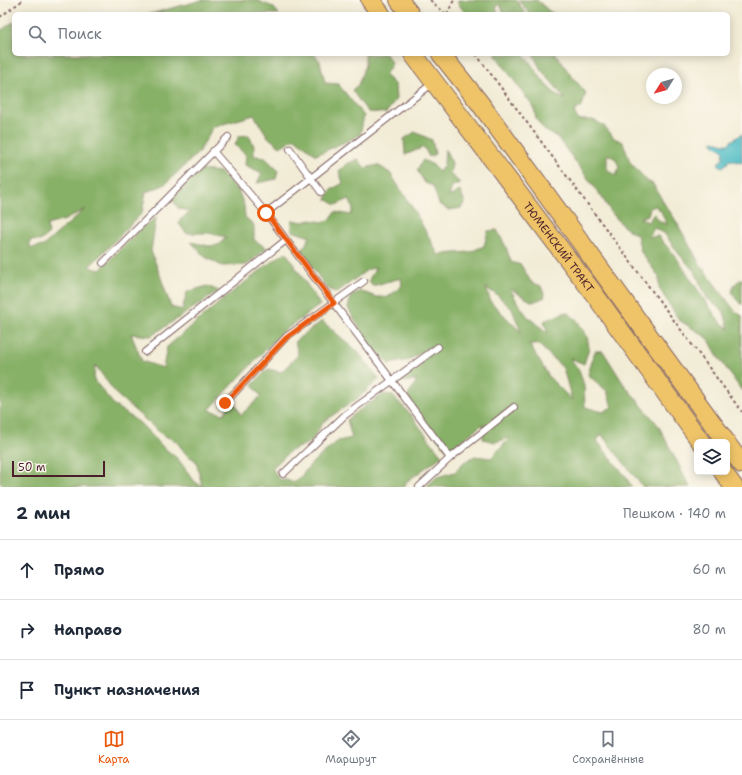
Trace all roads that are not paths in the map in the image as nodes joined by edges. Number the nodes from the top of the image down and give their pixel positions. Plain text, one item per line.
1 (370, 0) edge
2 (400, 0) edge
3 (416, 0) edge
4 (379, 12) edge
5 (409, 12) edge
6 (422, 12) edge
7 (414, 56) edge
8 (444, 56) edge
9 (448, 56) edge
10 (434, 82) junction
11 (479, 102) junction
12 (228, 137) dead end
13 (290, 149) dead end
14 (214, 151) junction
15 (312, 178) junction
16 (321, 192) dead end
17 (266, 213) junction
18 (286, 240) junction
19 (102, 263) dead end
20 (364, 280) dead end
21 (334, 303) junction
22 (438, 347) dead end
23 (145, 352) dead end
24 (392, 381) junction
25 (225, 403) dead end
26 (514, 407) dead end
27 (699, 439) edge
28 (723, 439) edge
29 (730, 448) edge
30 (450, 458) junction
31 (742, 464) edge
32 (283, 474) dead end
33 (725, 475) edge
34 (419, 487) edge
35 (734, 487) edge

1 - 4 main road
2 - 5 main road
3 - 6 main road
7 - 10 main road, ТЮМЕНСКИЙ ТРАКТ
8 - 11 main road, ТЮМЕНСКИЙ ТРАКТ
9 - 11 main road
10 - 15 lane
10 - 27 main road, ТЮМЕНСКИЙ ТРАКТ
11 - 28 main road, ТЮМЕНСКИЙ ТРАКТ
12 - 14 lane
13 - 15 lane
14 - 17 lane
14 - 19 lane
15 - 16 lane
15 - 17 lane
17 - 18 lane
18 - 21 lane
18 - 23 lane
20 - 21 lane
21 - 24 lane
21 - 25 lane
22 - 24 lane
24 - 30 lane
24 - 32 lane
26 - 30 lane
29 - 31 main road, ТЮМЕНСКИЙ ТРАКТ
30 - 34 lane
33 - 35 main road

